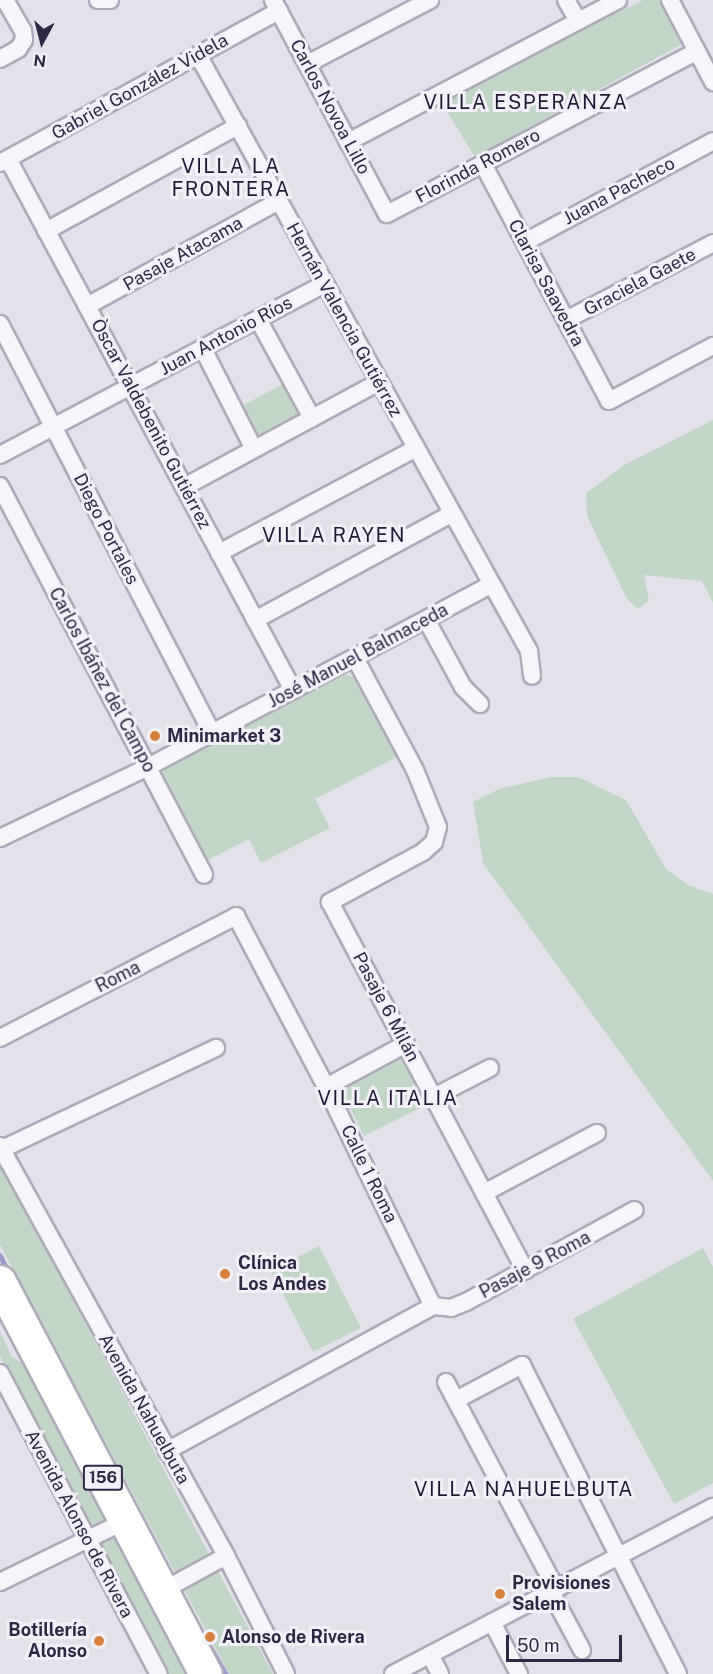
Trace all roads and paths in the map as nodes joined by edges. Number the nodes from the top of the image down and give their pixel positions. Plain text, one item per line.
1 (5, 0) edge
2 (98, 0) edge
3 (110, 0) edge
4 (430, 0) edge
5 (567, 0) edge
6 (618, 0) edge
7 (670, 0) edge
8 (276, 5) edge
9 (578, 21) junction
10 (697, 51) junction
11 (198, 55) junction
12 (0, 59) edge
13 (307, 64) junction
14 (713, 82) edge
15 (237, 126) junction
16 (713, 141) edge
17 (348, 142) junction
18 (4, 161) edge
19 (483, 164) junction
20 (279, 201) junction
21 (387, 214) joint
22 (46, 231) junction
23 (525, 242) junction
24 (713, 243) edge
25 (324, 284) junction
26 (87, 306) junction
27 (258, 319) junction
28 (566, 320) junction
29 (0, 324) edge
30 (713, 346) edge
31 (203, 349) junction
32 (379, 382) junction
33 (131, 388) junction
34 (312, 418) junction
35 (54, 428) junction
36 (254, 449) junction
37 (415, 449) junction
38 (0, 455) edge
39 (0, 486) edge
40 (184, 487) junction
41 (451, 514) junction
42 (219, 553) junction
43 (490, 585) junction
44 (255, 620) junction
45 (427, 621) junction
46 (355, 658) junction
47 (532, 676) dead end
48 (293, 690) junction
49 (480, 704) dead end
50 (212, 733) junction
51 (148, 767) junction
52 (0, 838) edge
53 (204, 875) dead end
54 (236, 916) joint
55 (0, 1038) edge
56 (406, 1044) junction
57 (216, 1048) dead end
58 (490, 1068) dead end
59 (326, 1087) junction
60 (434, 1097) junction
61 (597, 1133) dead end
62 (1, 1148) edge
63 (484, 1193) junction
64 (635, 1210) dead end
65 (525, 1271) junction
66 (0, 1282) edge
67 (433, 1306) junction
68 (0, 1373) edge
69 (446, 1382) dead end
70 (456, 1400) junction
71 (167, 1451) junction
72 (713, 1507) edge
73 (125, 1521) junction
74 (86, 1540) junction
75 (226, 1556) junction
76 (618, 1556) junction
77 (0, 1582) edge
78 (553, 1590) junction
79 (162, 1591) junction
80 (492, 1622) junction
81 (582, 1650) dead end
82 (430, 1654) junction
83 (159, 1674) edge
84 (206, 1674) edge
85 (286, 1674) edge
86 (393, 1674) edge
87 (440, 1674) edge
88 (519, 1674) edge
89 (678, 1674) edge

1 - 12 street
2 - 3 street
4 - 13 street
5 - 9 street
6 - 9 street
7 - 10 street
8 - 11 street, Gabriel González Videla
8 - 13 street, Carlos Novoa Lillo
9 - 17 street
10 - 14 street
10 - 19 street, Florinda Romero
11 - 15 street, Hernán Valencia Gutiérrez
11 - 18 street, Gabriel González Videla
13 - 17 street, Carlos Novoa Lillo
15 - 20 street, Hernán Valencia Gutiérrez
15 - 22 street
16 - 23 street, Juana Pacheco
17 - 21 street, Carlos Novoa Lillo
18 - 22 street, Òscar Valdebenito Gutiérrez
19 - 21 street, Florinda Romero
19 - 23 street, Clarisa Saavedra
20 - 25 street, Hernán Valencia Gutiérrez
20 - 26 street, Pasaje Atacama
22 - 26 street, Òscar Valdebenito Gutiérrez
23 - 28 street, Clarisa Saavedra
24 - 28 street, Graciela Gaete
25 - 27 street, Juan Antonio Ríos
25 - 32 street, Hernán Valencia Gutiérrez
26 - 33 street, Òscar Valdebenito Gutiérrez
27 - 31 street, Juan Antonio Ríos
27 - 34 street
28 - 30 street, Clarisa Saavedra
29 - 35 street, Diego Portales
31 - 33 street, Juan Antonio Ríos
31 - 36 street
32 - 34 street
32 - 37 street, Hernán Valencia Gutiérrez
33 - 35 street, Juan Antonio Ríos
33 - 40 street, Òscar Valdebenito Gutiérrez
34 - 36 street
35 - 38 street, Juan Antonio Ríos
35 - 50 street, Diego Portales
36 - 40 street
37 - 41 street, Hernán Valencia Gutiérrez
37 - 42 street
39 - 51 street, Carlos Ibáñez del Campo
40 - 42 street, Òscar Valdebenito Gutiérrez
41 - 43 street, Hernán Valencia Gutiérrez
41 - 44 street
42 - 44 street, Òscar Valdebenito Gutiérrez
43 - 45 street, José Manuel Balmaceda
43 - 47 street, Hernán Valencia Gutiérrez
44 - 48 street, Òscar Valdebenito Gutiérrez
45 - 46 street, José Manuel Balmaceda
45 - 49 street
46 - 48 street, José Manuel Balmaceda
46 - 56 street, Pasaje 6 Milán
48 - 50 street, José Manuel Balmaceda
50 - 51 street, José Manuel Balmaceda
51 - 52 street, José Manuel Balmaceda
51 - 53 street, Carlos Ibáñez del Campo
54 - 55 street, Roma
54 - 59 street, Calle 1 Roma
56 - 59 street
56 - 60 street, Pasaje 6 Milán
57 - 62 street
58 - 60 street
59 - 67 street, Calle 1 Roma
60 - 63 street, Pasaje 6 Milán
61 - 63 street
62 - 71 street, Avenida Nahuelbuta
63 - 65 street, Pasaje 6 Milán
64 - 65 street, Pasaje 9 Roma
65 - 67 street, Pasaje 9 Roma
66 - 73 highway, 156
67 - 71 street
68 - 74 street, Avenida Alonso de Rivera
69 - 70 street
70 - 76 street
70 - 78 street
71 - 75 street, Avenida Nahuelbuta
72 - 76 street
73 - 74 street
73 - 79 highway, 156
74 - 77 street
74 - 83 street, Avenida Alonso de Rivera
75 - 79 street
75 - 85 street, Avenida Nahuelbuta
76 - 78 street
76 - 89 street
78 - 80 street
78 - 81 street
79 - 84 highway, 156
80 - 82 street
80 - 88 street
82 - 86 street
82 - 87 street

